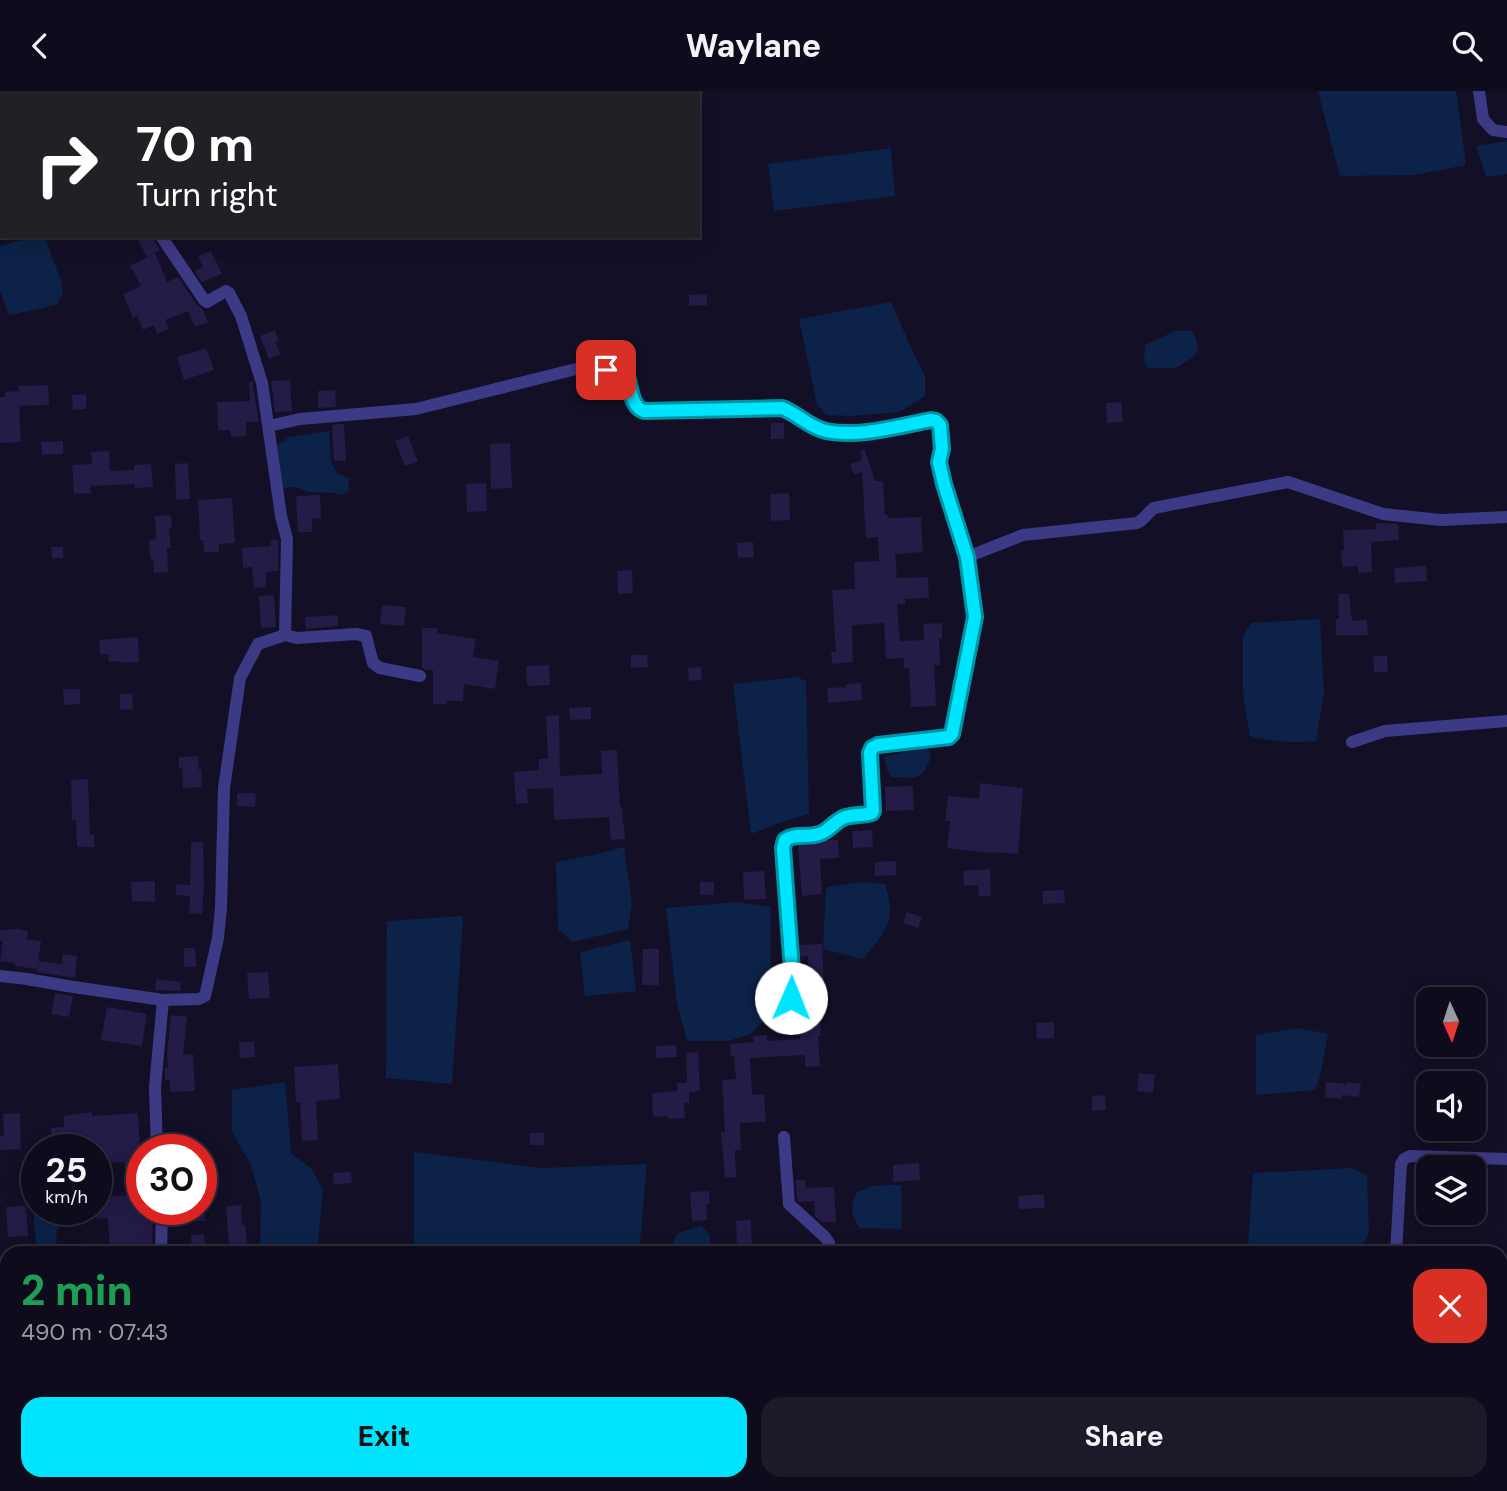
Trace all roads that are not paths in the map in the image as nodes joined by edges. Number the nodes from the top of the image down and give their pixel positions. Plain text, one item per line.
1 (1479, 91) edge
2 (1507, 132) edge
3 (162, 238) edge
4 (269, 426) junction
5 (1507, 517) edge
6 (967, 557) junction
7 (285, 635) junction
8 (420, 676) dead end
9 (1507, 721) edge
10 (1352, 742) dead end
11 (0, 976) edge
12 (163, 1000) junction
13 (780, 1028) dead end
14 (156, 1134) edge
15 (784, 1137) dead end
16 (1507, 1159) edge
17 (162, 1225) edge
18 (161, 1246) edge
19 (830, 1246) edge
20 (1396, 1246) edge

1 - 2 street
3 - 4 street
4 - 6 street
4 - 7 street
5 - 6 street
6 - 13 street
7 - 8 street
7 - 12 street
9 - 10 street
11 - 12 street
12 - 14 street
15 - 19 street
16 - 20 street
17 - 18 street

